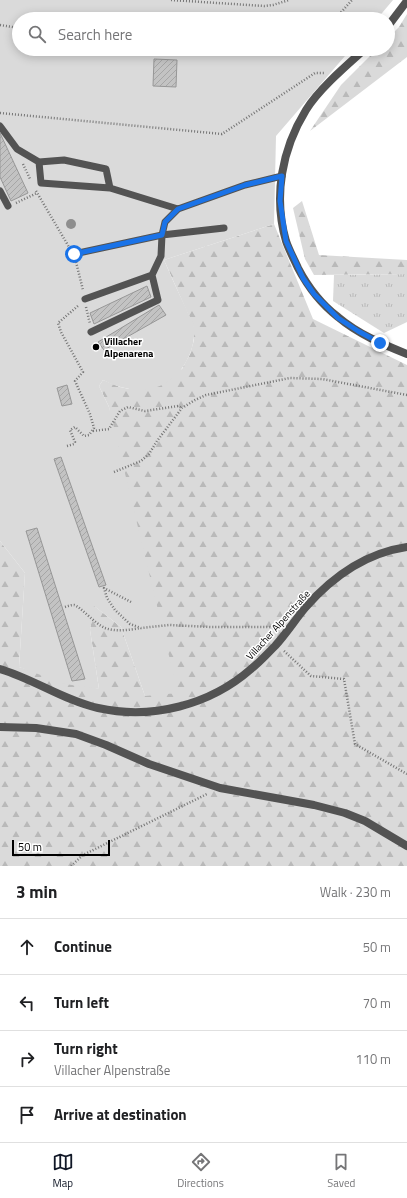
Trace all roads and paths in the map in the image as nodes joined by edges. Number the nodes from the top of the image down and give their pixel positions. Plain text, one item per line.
1 (171, 0) edge
2 (288, 0) edge
3 (352, 0) edge
4 (407, 0) edge
5 (341, 12) edge
6 (395, 16) edge
7 (0, 25) edge
8 (12, 27) edge
9 (358, 56) edge
10 (340, 73) junction
11 (0, 113) edge
12 (0, 126) edge
13 (17, 149) junction
14 (39, 162) junction
15 (282, 176) junction
16 (31, 182) dead end
17 (34, 187) dead end
18 (110, 188) junction
19 (0, 191) edge
20 (37, 193) junction
21 (11, 205) joint
22 (178, 209) junction
23 (224, 228) dead end
24 (162, 235) junction
25 (74, 254) junction
26 (152, 274) junction
27 (85, 299) junction
28 (91, 332) joint
29 (407, 354) edge
30 (407, 395) edge
31 (182, 408) junction
32 (93, 431) junction
33 (67, 446) dead end
34 (114, 472) dead end
35 (407, 547) edge
36 (131, 602) dead end
37 (65, 607) dead end
38 (141, 628) junction
39 (289, 629) junction
40 (276, 644) junction
41 (0, 669) edge
42 (0, 727) edge
43 (407, 774) edge
44 (220, 788) junction
45 (407, 846) edge
46 (70, 866) edge

1 - 2 path
3 - 5 path
4 - 6 street
7 - 8 path
9 - 10 street
10 - 11 path
10 - 15 street
12 - 13 lane
13 - 14 lane
13 - 16 path
14 - 18 lane
14 - 18 lane
15 - 22 lane
15 - 29 street
17 - 20 path
18 - 22 lane
19 - 21 lane
20 - 21 path
20 - 25 path
22 - 24 lane
23 - 24 lane
24 - 25 lane
24 - 26 lane
25 - 27 path
26 - 27 lane
26 - 28 lane
27 - 28 path
27 - 32 path
30 - 31 path
31 - 32 path
31 - 34 path
32 - 33 path
35 - 39 street, Villacher Alpenstraße
36 - 38 path
37 - 38 path
38 - 39 path
39 - 40 street, Villacher Alpenstraße
40 - 41 street, Villacher Alpenstraße
40 - 43 path
42 - 44 street
44 - 45 street
44 - 46 path

